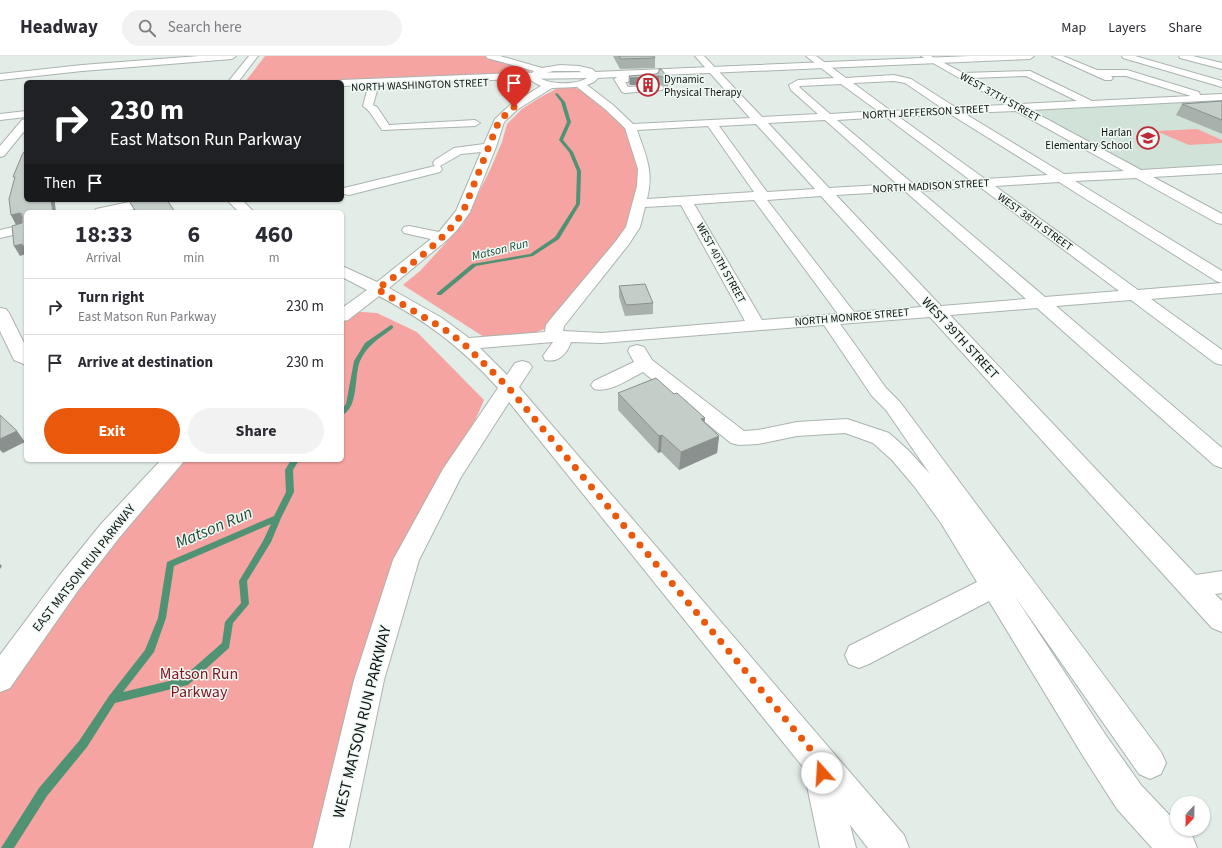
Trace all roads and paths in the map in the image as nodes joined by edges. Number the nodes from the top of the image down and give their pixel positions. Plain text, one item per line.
1 (232, 56) edge
2 (254, 56) edge
3 (490, 56) edge
4 (699, 56) edge
5 (810, 56) edge
6 (1030, 56) edge
7 (1056, 56) edge
8 (1126, 56) edge
9 (1183, 56) edge
10 (525, 57) edge
11 (929, 58) edge
12 (501, 59) junction
13 (580, 59) dead end
14 (821, 64) junction
15 (1222, 66) edge
16 (570, 68) junction
17 (711, 69) junction
18 (543, 71) junction
19 (1066, 71) dead end
20 (1091, 71) junction
21 (1050, 72) dead end
22 (649, 73) junction
23 (1027, 73) junction
24 (594, 75) junction
25 (962, 76) junction
26 (0, 77) edge
27 (534, 78) junction
28 (235, 80) edge
29 (843, 81) junction
30 (1116, 82) dead end
31 (344, 83) edge
32 (549, 84) junction
33 (579, 84) junction
34 (1222, 84) edge
35 (372, 87) junction
36 (344, 88) edge
37 (659, 88) edge
38 (1138, 91) dead end
39 (1211, 98) junction
40 (1222, 98) edge
41 (1159, 101) junction
42 (1092, 104) junction
43 (24, 108) edge
44 (1019, 108) junction
45 (0, 111) edge
46 (953, 111) junction
47 (24, 114) edge
48 (889, 114) junction
49 (0, 117) edge
50 (828, 117) junction
51 (499, 121) junction
52 (759, 121) junction
53 (711, 123) junction
54 (24, 124) edge
55 (475, 124) junction
56 (630, 128) junction
57 (468, 133) dead end
58 (490, 147) junction
59 (0, 154) edge
60 (1222, 168) edge
61 (1138, 174) junction
62 (1061, 178) junction
63 (982, 183) junction
64 (908, 187) junction
65 (349, 191) dead end
66 (825, 192) junction
67 (761, 196) junction
68 (686, 201) junction
69 (149, 202) edge
70 (236, 202) edge
71 (640, 203) junction
72 (111, 210) edge
73 (245, 210) edge
74 (1222, 220) edge
75 (24, 228) edge
76 (409, 230) dead end
77 (0, 234) edge
78 (442, 237) junction
79 (344, 272) edge
80 (1222, 278) edge
81 (1222, 288) edge
82 (377, 289) junction
83 (1134, 295) junction
84 (1040, 302) junction
85 (935, 311) junction
86 (0, 313) edge
87 (344, 314) edge
88 (838, 318) junction
89 (756, 325) junction
90 (557, 336) junction
91 (629, 336) junction
92 (602, 338) junction
93 (464, 344) junction
94 (552, 356) junction
95 (24, 358) edge
96 (1222, 359) edge
97 (645, 364) junction
98 (510, 378) junction
99 (601, 385) dead end
100 (1222, 460) edge
101 (171, 462) edge
102 (1222, 582) edge
103 (994, 586) junction
104 (1190, 586) junction
105 (1222, 620) edge
106 (859, 655) dead end
107 (1, 674) edge
108 (818, 758) junction
109 (1150, 763) dead end
110 (331, 848) edge
111 (838, 848) edge
112 (891, 848) edge
113 (1179, 848) edge

1 - 26 street
2 - 28 street
3 - 12 street
4 - 17 street, WEST 39TH STREET
5 - 14 street, WEST 38TH STREET
6 - 11 street, NORTH WASHINGTON STREET
7 - 20 street
8 - 34 street
9 - 15 street
10 - 12 street
11 - 14 street, NORTH WASHINGTON STREET
11 - 25 street, WEST 37TH STREET
12 - 18 street
13 - 16 street
14 - 17 street, NORTH WASHINGTON STREET
14 - 29 street, WEST 38TH STREET
16 - 18 street
16 - 24 street
17 - 22 street, NORTH WASHINGTON STREET
17 - 52 street, WEST 39TH STREET
18 - 27 street
19 - 20 street
20 - 30 street
20 - 39 street
21 - 23 street
22 - 24 street, NORTH WASHINGTON STREET
22 - 37 street
23 - 25 street
23 - 42 street
24 - 27 street, NORTH WASHINGTON STREET
24 - 33 street
25 - 44 street, WEST 37TH STREET
27 - 31 street, NORTH WASHINGTON STREET
27 - 32 street
27 - 35 street, NORTH WASHINGTON STREET
29 - 46 street
29 - 48 street, WEST 38TH STREET
29 - 50 street
32 - 33 street
32 - 51 street
33 - 56 street
35 - 36 street, NORTH WASHINGTON STREET
35 - 55 street
38 - 41 street
39 - 40 street, NORTH JEFFERSON STREET
39 - 41 street, NORTH JEFFERSON STREET
41 - 42 street, NORTH JEFFERSON STREET
42 - 44 street, NORTH JEFFERSON STREET
43 - 45 street
44 - 46 street, NORTH JEFFERSON STREET
44 - 61 street, WEST 37TH STREET
46 - 48 street, NORTH JEFFERSON STREET
46 - 62 street
47 - 49 street
48 - 50 street, NORTH JEFFERSON STREET
48 - 63 street, WEST 38TH STREET
50 - 52 street, NORTH JEFFERSON STREET
50 - 64 street
51 - 55 street
51 - 58 street
52 - 53 street, NORTH JEFFERSON STREET
52 - 66 street, WEST 39TH STREET
53 - 56 street, NORTH JEFFERSON STREET
53 - 67 street
54 - 59 street
55 - 57 street
56 - 71 street
58 - 65 street
58 - 78 street
60 - 61 street, NORTH MADISON STREET
61 - 62 street, NORTH MADISON STREET
61 - 74 street, WEST 37TH STREET
62 - 63 street, NORTH MADISON STREET
62 - 80 street
63 - 64 street, NORTH MADISON STREET
63 - 83 street, WEST 38TH STREET
64 - 66 street, NORTH MADISON STREET
64 - 84 street
66 - 67 street, NORTH MADISON STREET
66 - 85 street, WEST 39TH STREET
67 - 68 street, NORTH MADISON STREET
67 - 88 street
68 - 71 street, NORTH MADISON STREET
68 - 89 street, WEST 40TH STREET
69 - 72 street
70 - 73 street
71 - 90 street
75 - 77 street
76 - 78 street
78 - 82 street
79 - 82 street
81 - 83 street, NORTH MONROE STREET
82 - 87 street
82 - 93 street
83 - 84 street, NORTH MONROE STREET
83 - 96 street, WEST 38TH STREET
84 - 85 street, NORTH MONROE STREET
84 - 100 street
85 - 88 street, NORTH MONROE STREET
85 - 104 street, WEST 39TH STREET
86 - 95 street
88 - 89 street, NORTH MONROE STREET
88 - 109 street
89 - 91 street, NORTH MONROE STREET
90 - 92 street
90 - 93 street
90 - 94 street
91 - 92 street, NORTH MONROE STREET
91 - 97 street
92 - 94 street
93 - 98 street
94 - 98 street
97 - 99 street
97 - 103 street
98 - 108 street
98 - 110 street, WEST MATSON RUN PARKWAY
101 - 107 street, EAST MATSON RUN PARKWAY
102 - 104 street
103 - 106 street
103 - 113 street
104 - 105 street, WEST 39TH STREET
108 - 111 street
108 - 112 street

